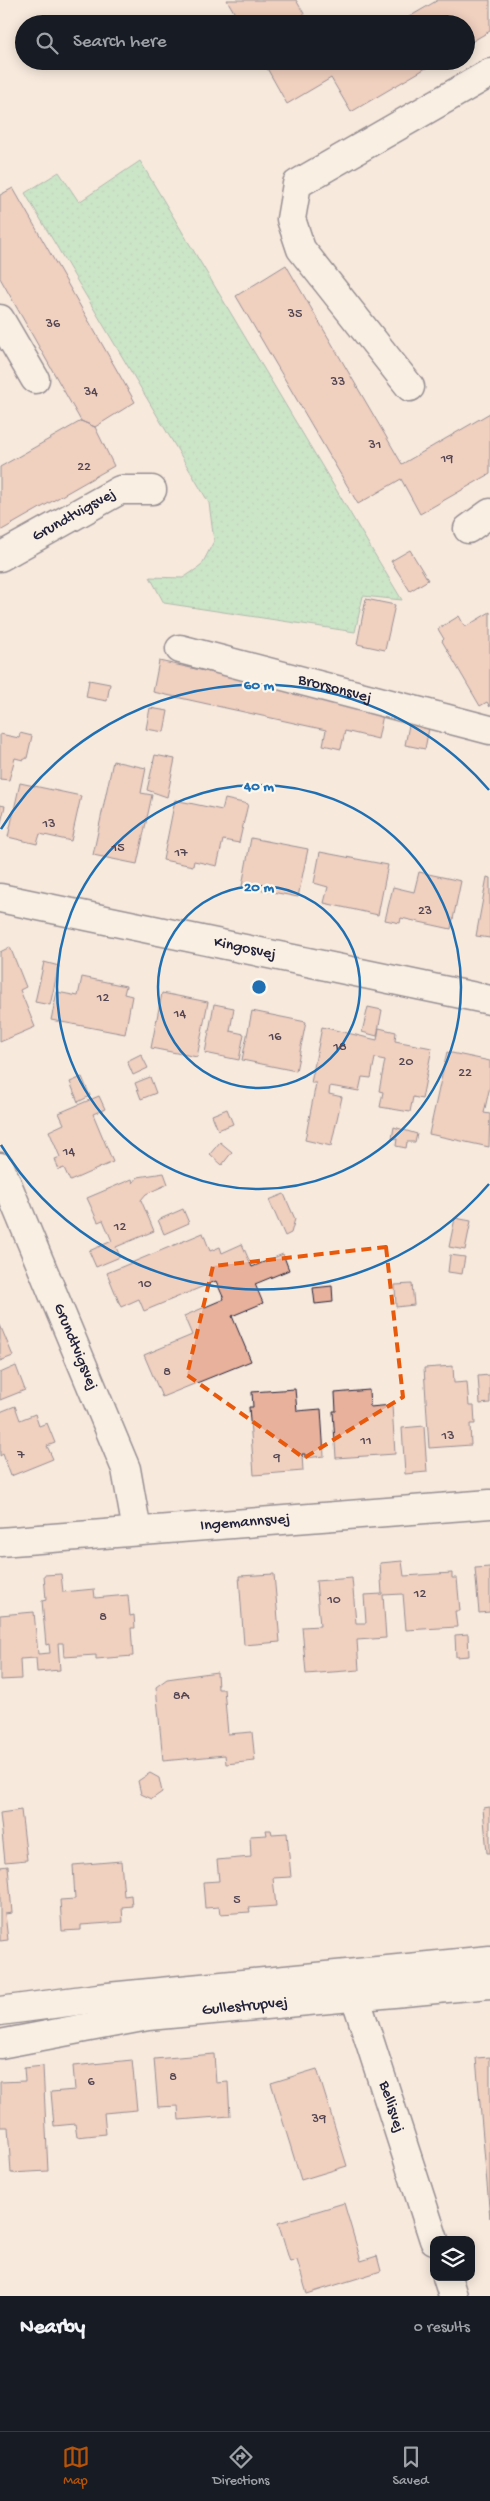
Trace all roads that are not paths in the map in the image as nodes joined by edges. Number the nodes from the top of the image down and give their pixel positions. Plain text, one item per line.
1 (490, 73) edge
2 (0, 319) edge
3 (35, 379) dead end
4 (410, 387) dead end
5 (152, 490) dead end
6 (490, 513) edge
7 (468, 529) dead end
8 (0, 557) edge
9 (180, 649) dead end
10 (490, 730) edge
11 (0, 898) edge
12 (490, 1000) edge
13 (0, 1168) edge
14 (490, 1504) edge
15 (137, 1531) junction
16 (0, 1542) edge
17 (490, 1960) edge
18 (353, 1984) junction
19 (490, 1984) edge
20 (0, 2011) edge
21 (0, 2044) edge
22 (433, 2236) edge
23 (448, 2281) edge
24 (453, 2296) edge

1 - 4 street
2 - 3 street
5 - 8 street, Grundtvigsvej
6 - 7 street
9 - 10 street, Brorsonsvej
11 - 12 street, Kingosvej
13 - 15 street, Grundtvigsvej
14 - 15 street, Ingemannsvej
15 - 16 street, Ingemannsvej
17 - 18 street, Gullestrupvej
18 - 19 street, Gullestrupvej
18 - 20 street, Gullestrupvej
18 - 21 street, Gullestrupvej
18 - 22 street, Bellisvej
23 - 24 street

